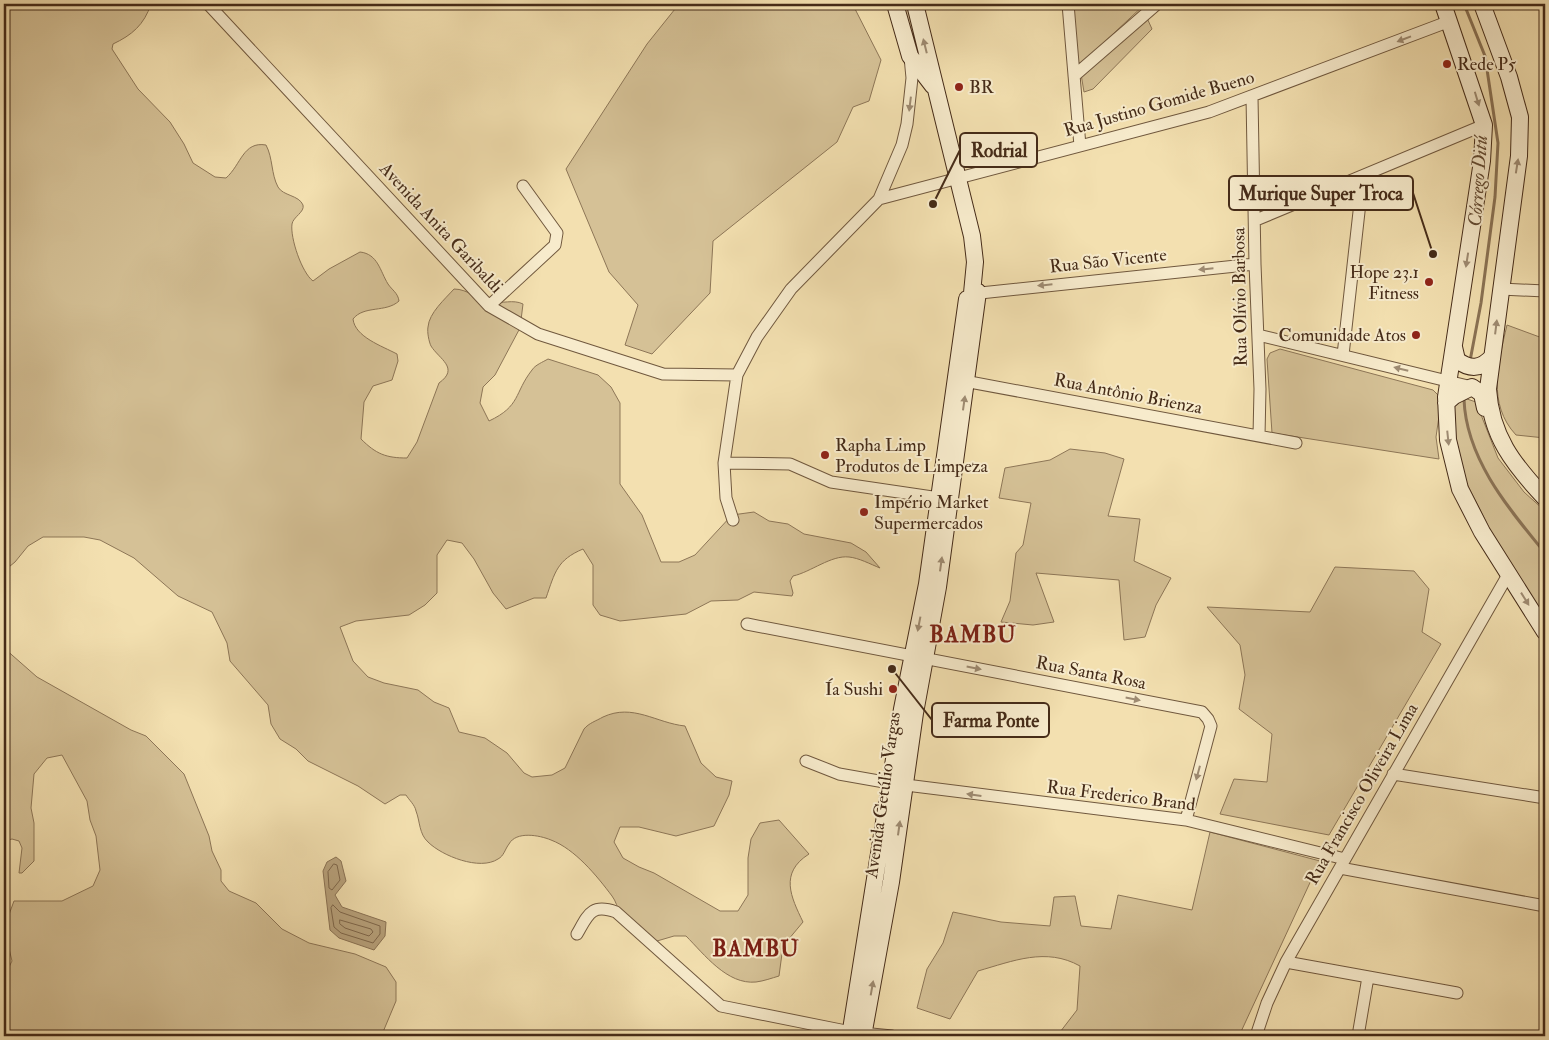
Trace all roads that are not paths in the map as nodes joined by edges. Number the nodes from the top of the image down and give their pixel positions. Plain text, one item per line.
1 (208, 4) edge
2 (895, 4) edge
3 (915, 4) edge
4 (1068, 4) edge
5 (1157, 4) edge
6 (1443, 4) edge
7 (1482, 4) edge
8 (1450, 22) junction
9 (910, 56) junction
10 (1074, 76) junction
11 (935, 88) junction
12 (1252, 97) junction
13 (1484, 125) junction
14 (1080, 146) junction
15 (1363, 176) junction
16 (958, 179) junction
17 (523, 186) dead end
18 (879, 199) junction
19 (1256, 220) junction
20 (1255, 264) junction
21 (1501, 289) junction
22 (1545, 291) edge
23 (972, 295) junction
24 (489, 306) junction
25 (1258, 335) junction
26 (1454, 342) junction
27 (1343, 355) junction
28 (1492, 357) junction
29 (737, 375) junction
30 (961, 381) junction
31 (1448, 381) junction
32 (1472, 386) junction
33 (1446, 403) junction
34 (1259, 436) junction
35 (1296, 443) dead end
36 (1506, 451) junction
37 (724, 463) junction
38 (944, 498) junction
39 (1545, 498) edge
40 (733, 520) dead end
41 (1509, 573) junction
42 (747, 624) dead end
43 (1545, 632) edge
44 (919, 657) junction
45 (806, 761) dead end
46 (1392, 774) junction
47 (898, 784) junction
48 (1545, 798) edge
49 (1186, 820) junction
50 (1342, 864) junction
51 (1545, 906) edge
52 (577, 934) dead end
53 (1286, 962) junction
54 (1368, 977) junction
55 (1456, 993) dead end
56 (857, 1035) edge
57 (892, 1036) edge
58 (1256, 1036) edge
59 (1358, 1036) edge

1 - 24 street, Avenida Anita Garibaldi
2 - 9 main road
11 -> 3 main road, Avenida Getúlio Vargas
4 - 10 street
5 - 10 street
6 - 8 main road
21 -> 7 main road
8 -> 12 street, Rua Justino Gomide Bueno
8 -> 13 main road
9 - 11 main road
9 -> 18 street
10 - 14 street
11 - 16 main road, Avenida Getúlio Vargas
12 - 14 street, Rua Justino Gomide Bueno
12 - 19 street, Rua Olívio Barbosa
13 - 15 street
13 -> 26 main road
14 - 16 street, Rua Justino Gomide Bueno
15 - 19 street
15 - 27 street
16 - 18 street, Rua Justino Gomide Bueno
16 - 23 main road, Avenida Getúlio Vargas
17 - 24 street
18 - 29 street
19 - 20 street, Rua Olívio Barbosa
20 -> 23 street, Rua São Vicente
20 - 25 street, Rua Olívio Barbosa
21 - 22 street
28 -> 21 main road
23 - 30 main road, Avenida Getúlio Vargas
24 - 29 street, Avenida Anita Garibaldi
25 - 27 street
25 - 34 street, Rua Olívio Barbosa
26 - 28 main road
26 - 31 main road
31 -> 27 street
28 - 36 main road
29 - 37 street
30 - 34 street, Rua Antônio Brienza
30 - 38 main road, Avenida Getúlio Vargas
31 - 32 street
31 - 33 main road
32 - 33 main road
32 - 36 main road
33 -> 41 main road
34 - 35 street, Rua Antônio Brienza
36 - 39 main road
37 - 38 street
37 - 40 street
38 - 44 main road, Avenida Getúlio Vargas
41 -> 43 main road
41 - 46 street, Rua Francisco Oliveira Lima
42 - 44 street, Rua Santa Rosa
44 - 47 main road, Avenida Getúlio Vargas
44 -> 49 street, Rua Santa Rosa
45 - 47 street, Rua Frederico Brand
46 - 48 street
46 - 50 street, Rua Francisco Oliveira Lima
49 -> 47 street, Rua Frederico Brand
47 - 56 main road, Avenida Getúlio Vargas
49 - 50 street, Rua Frederico Brand
50 - 51 street, Rua Frederico Brand
50 - 53 street, Rua Francisco Oliveira Lima
52 - 56 street
53 - 54 street
53 - 58 street, Rua Francisco Oliveira Lima
54 - 55 street
54 - 59 street
56 - 57 street

